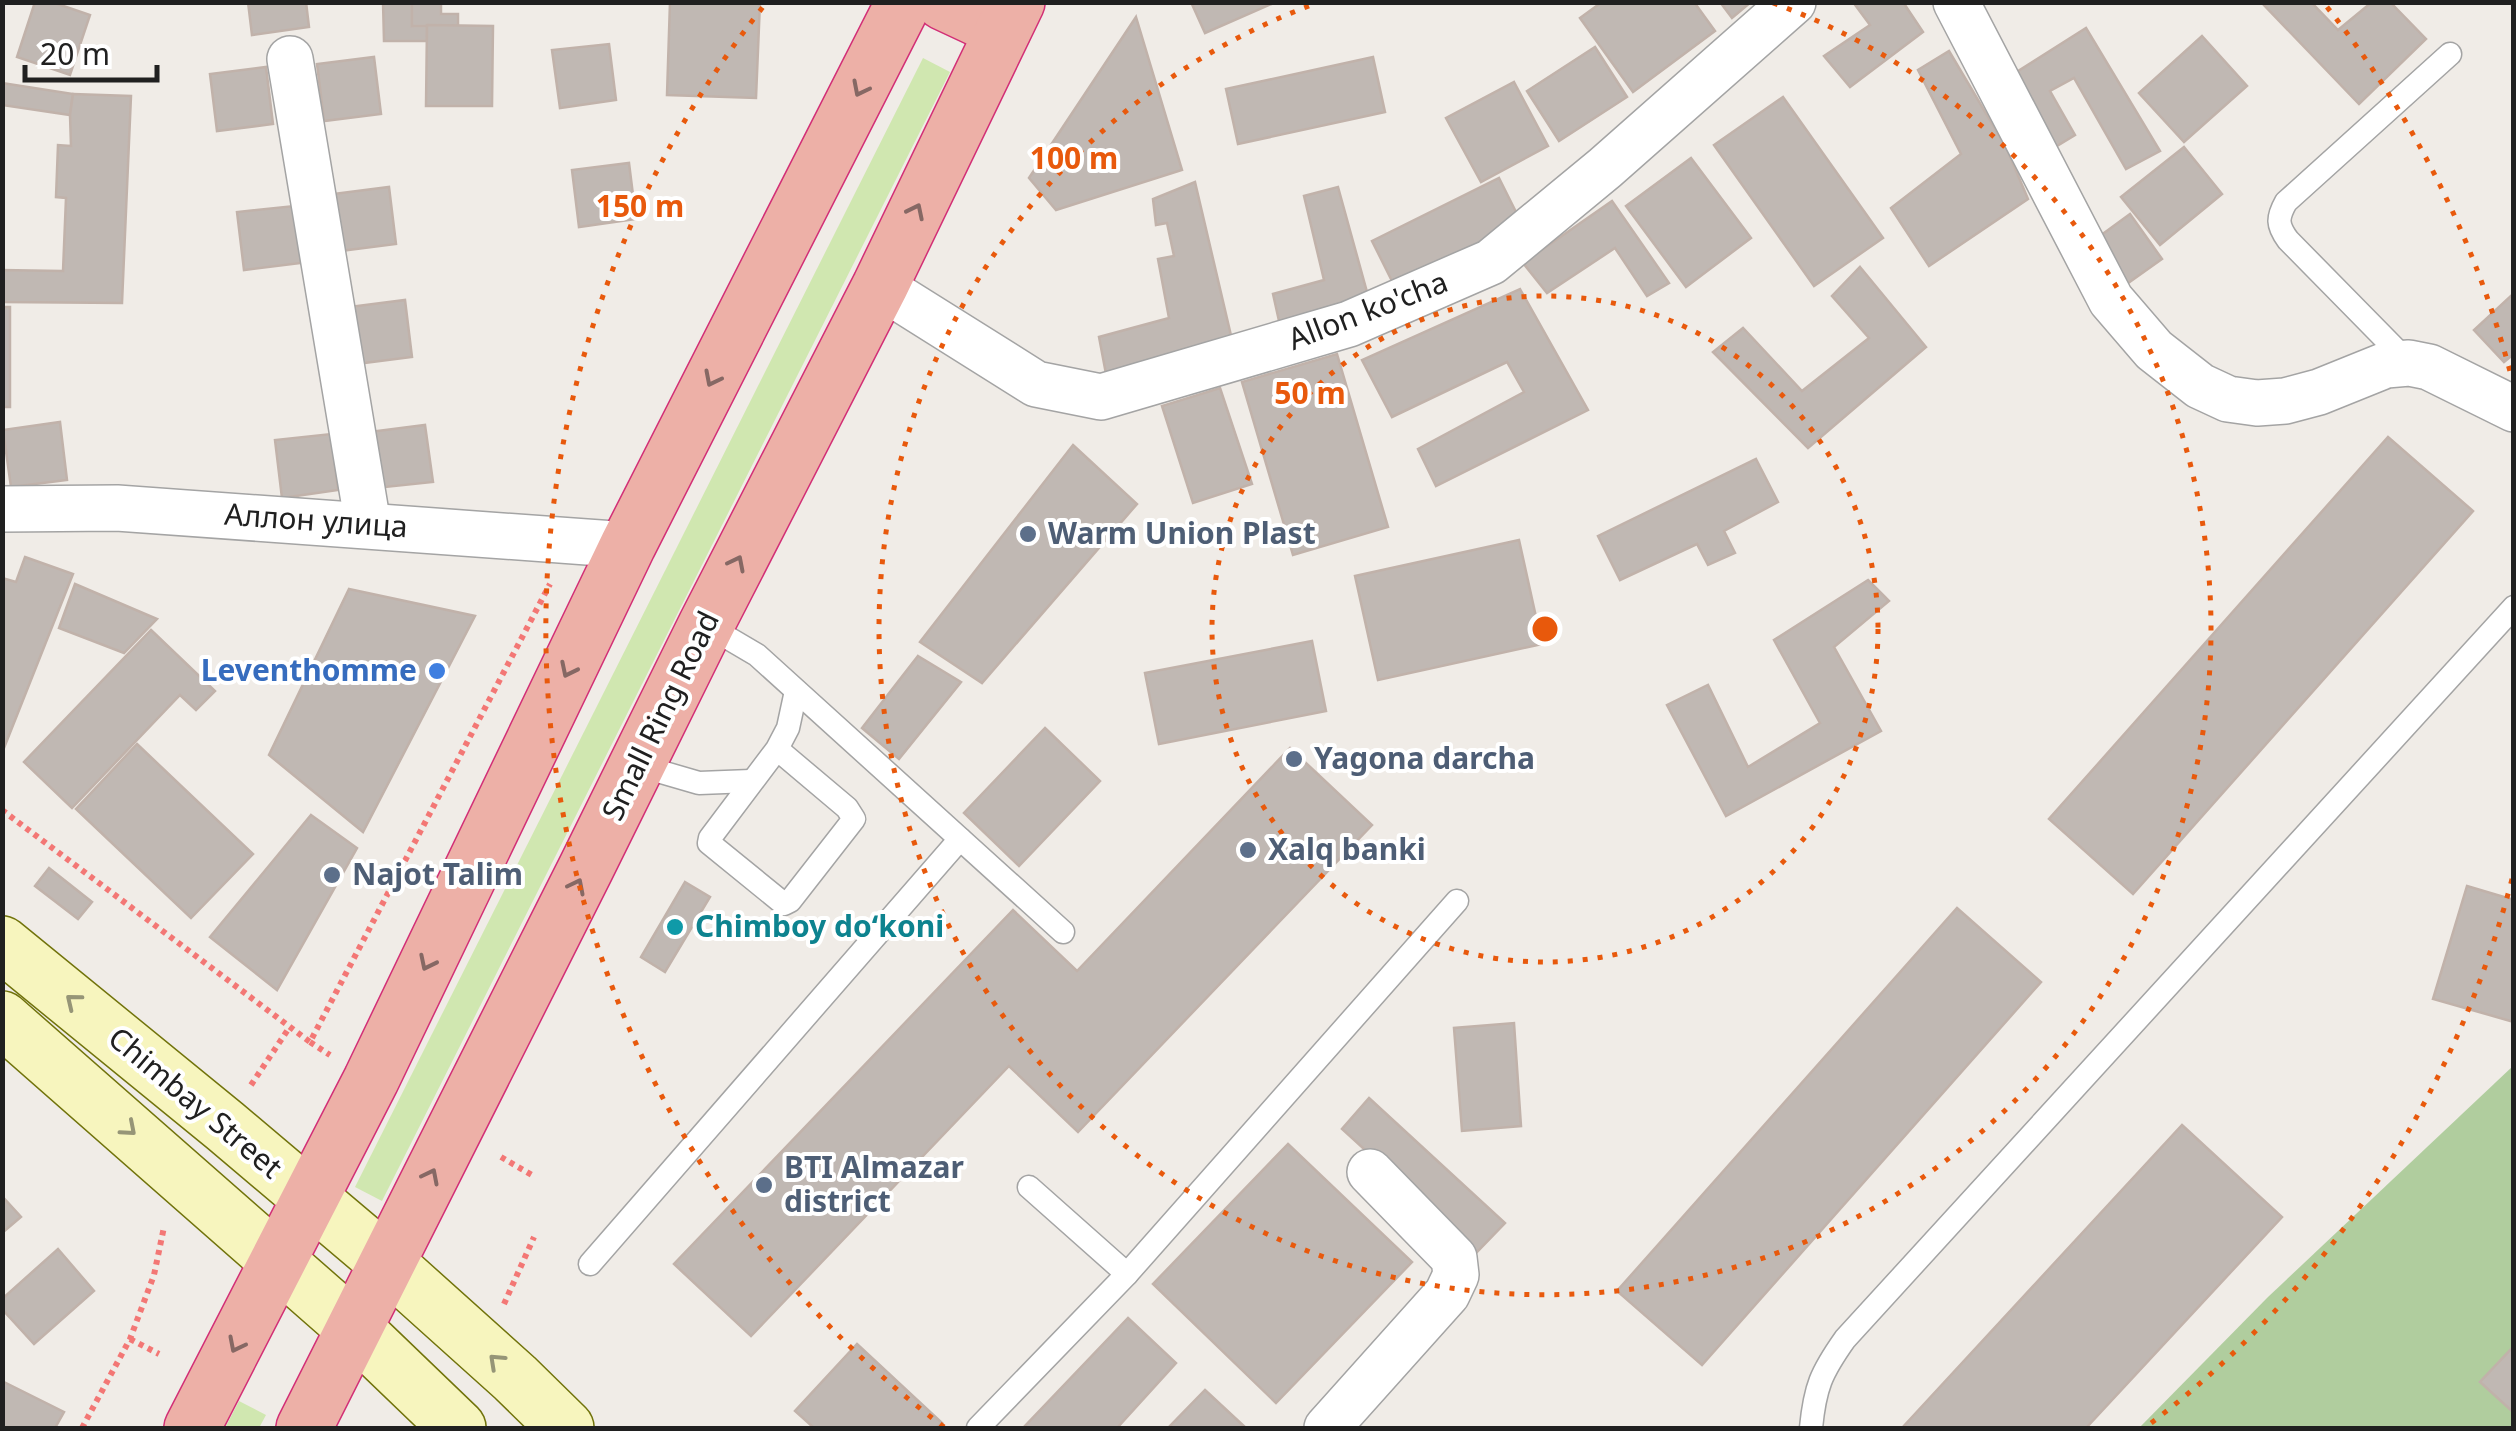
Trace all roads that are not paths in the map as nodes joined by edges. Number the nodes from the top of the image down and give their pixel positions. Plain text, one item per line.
1 (904, 2) edge
2 (943, 2) edge
3 (1793, 2) edge
4 (1956, 2) edge
5 (1010, 16) edge
6 (2450, 54) dead end
7 (290, 59) dead end
8 (880, 286) junction
9 (2408, 363) junction
10 (2514, 409) edge
11 (2, 509) edge
12 (368, 524) junction
13 (628, 545) junction
14 (2514, 607) edge
15 (706, 625) junction
16 (796, 691) junction
17 (777, 749) junction
18 (637, 764) junction
19 (751, 781) junction
20 (960, 839) junction
21 (1457, 901) dead end
22 (1063, 932) dead end
23 (2, 944) edge
24 (2, 1019) edge
25 (1370, 1172) dead end
26 (1029, 1187) dead end
27 (309, 1198) junction
28 (278, 1260) junction
29 (387, 1263) junction
30 (590, 1264) dead end
31 (1128, 1274) junction
32 (355, 1329) junction
33 (192, 1428) edge
34 (304, 1428) edge
35 (458, 1428) edge
36 (566, 1428) edge
37 (978, 1428) edge
38 (1327, 1428) edge
39 (1811, 1428) edge

1 -> 13 highway
2 - 5 highway
3 - 8 street, Allon ko'cha
4 - 9 street
8 -> 5 highway, Small Ring Road
6 - 9 lane
7 - 12 street
15 -> 8 highway, Small Ring Road
9 - 10 street
11 - 12 street, Аллон улица
12 - 13 street, Аллон улица
13 -> 27 highway
14 - 39 lane
15 - 16 lane
15 - 18 highway, Small Ring Road
16 - 17 lane
16 - 20 lane
17 - 19 lane
17 - 19 lane
18 - 19 lane
29 -> 18 highway, Small Ring Road
20 - 22 lane
20 - 30 lane
21 - 31 lane
27 -> 23 main road, Chimbay Street
24 -> 28 main road, Chimbay Street
25 - 38 street
26 - 31 lane
27 - 28 highway
27 - 29 main road, Chimbay Street
28 - 32 main road, Chimbay Street
28 -> 33 highway
29 - 32 highway, Small Ring Road
36 -> 29 main road, Chimbay Street
31 - 37 lane
32 - 34 highway, Small Ring Road
32 - 35 main road, Chimbay Street

